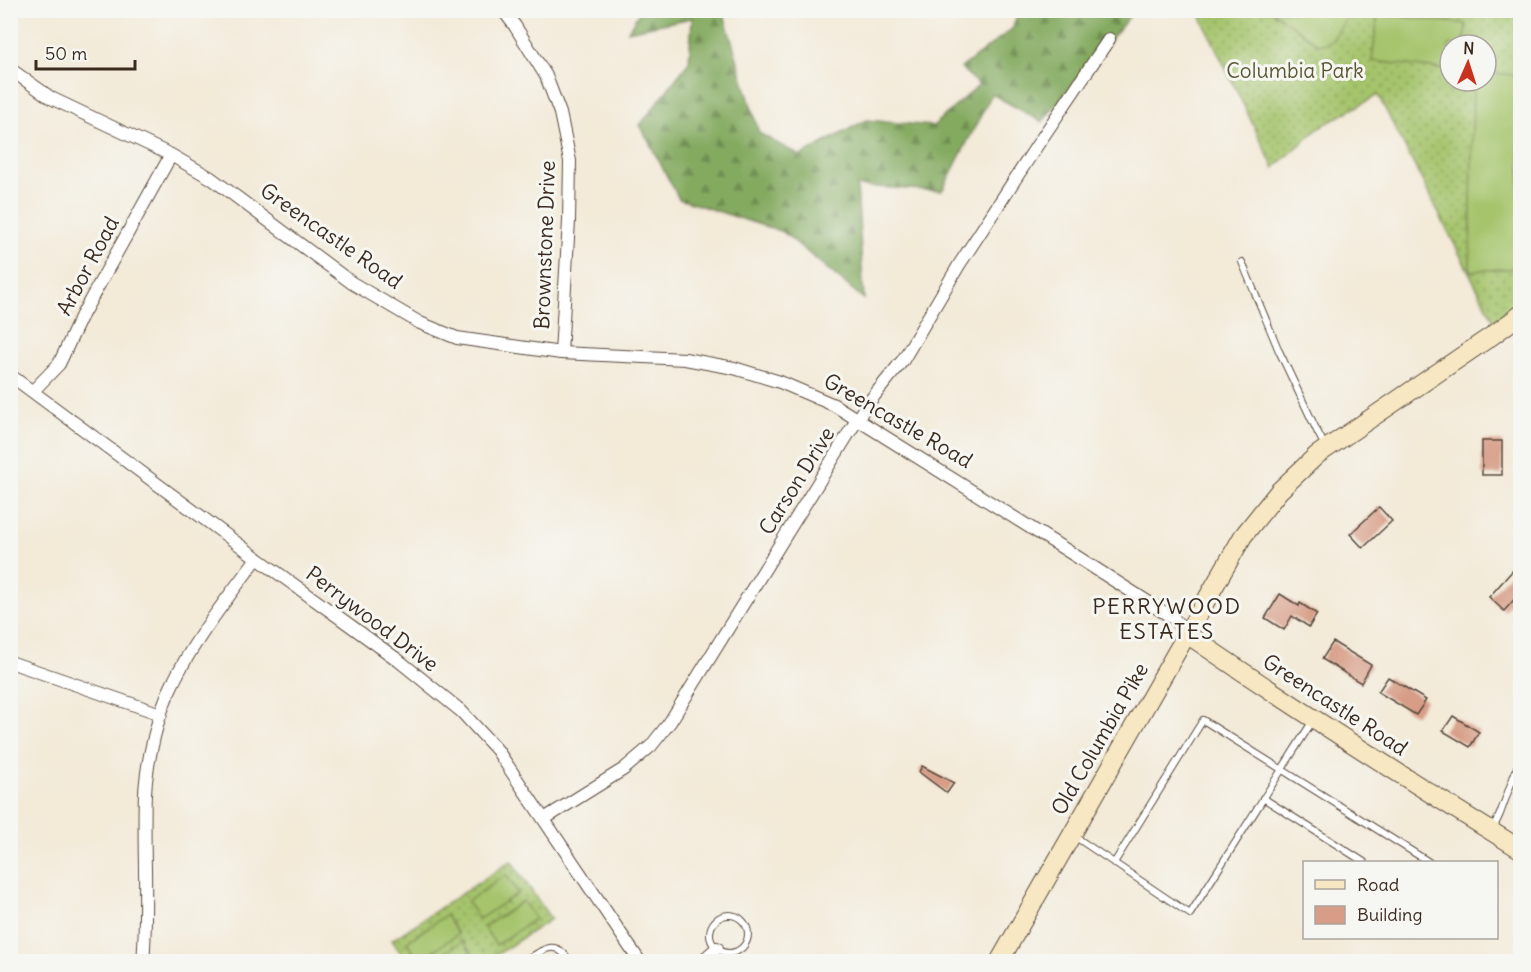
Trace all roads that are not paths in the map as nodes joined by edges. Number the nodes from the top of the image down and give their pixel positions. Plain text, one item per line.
1 (503, 10) edge
2 (1108, 39) dead end
3 (10, 69) edge
4 (171, 155) junction
5 (1242, 262) dead end
6 (1521, 315) edge
7 (561, 353) junction
8 (10, 375) edge
9 (33, 391) junction
10 (858, 419) junction
11 (1327, 449) junction
12 (257, 558) junction
13 (1187, 634) junction
14 (10, 662) edge
15 (161, 714) junction
16 (1314, 719) junction
17 (1521, 759) edge
18 (1281, 770) junction
19 (1263, 798) junction
20 (544, 819) junction
21 (1492, 831) junction
22 (1072, 835) junction
23 (1521, 849) edge
24 (1362, 861) edge
25 (1427, 861) edge
26 (1114, 863) junction
27 (717, 948) junction
28 (143, 962) edge
29 (524, 962) edge
30 (570, 962) edge
31 (640, 962) edge
32 (701, 962) edge
33 (999, 962) edge

1 - 7 street, Brownstone Drive
2 - 10 street, Carson Drive
3 - 4 street, Greencastle Road
4 - 7 street, Greencastle Road
4 - 9 street, Arbor Road
5 - 11 lane
6 - 11 main road, Old Columbia Pike
7 - 10 street, Greencastle Road
8 - 9 street, Perrywood Drive
9 - 12 street, Perrywood Drive
10 - 13 street, Greencastle Road
10 - 20 street, Carson Drive
11 - 13 main road, Old Columbia Pike
12 - 15 street
12 - 20 street, Perrywood Drive
13 - 16 main road, Greencastle Road
13 - 22 main road, Old Columbia Pike
14 - 15 street
15 - 28 street
16 - 18 lane
16 - 21 main road, Greencastle Road
17 - 21 lane
18 - 19 lane
18 - 25 lane
18 - 26 lane
19 - 24 lane
19 - 26 lane
20 - 31 street, Perrywood Drive
21 - 23 main road, Greencastle Road
22 - 26 lane
22 - 33 main road, Old Columbia Pike
27 - 27 lane
27 - 32 street
29 - 30 lane

